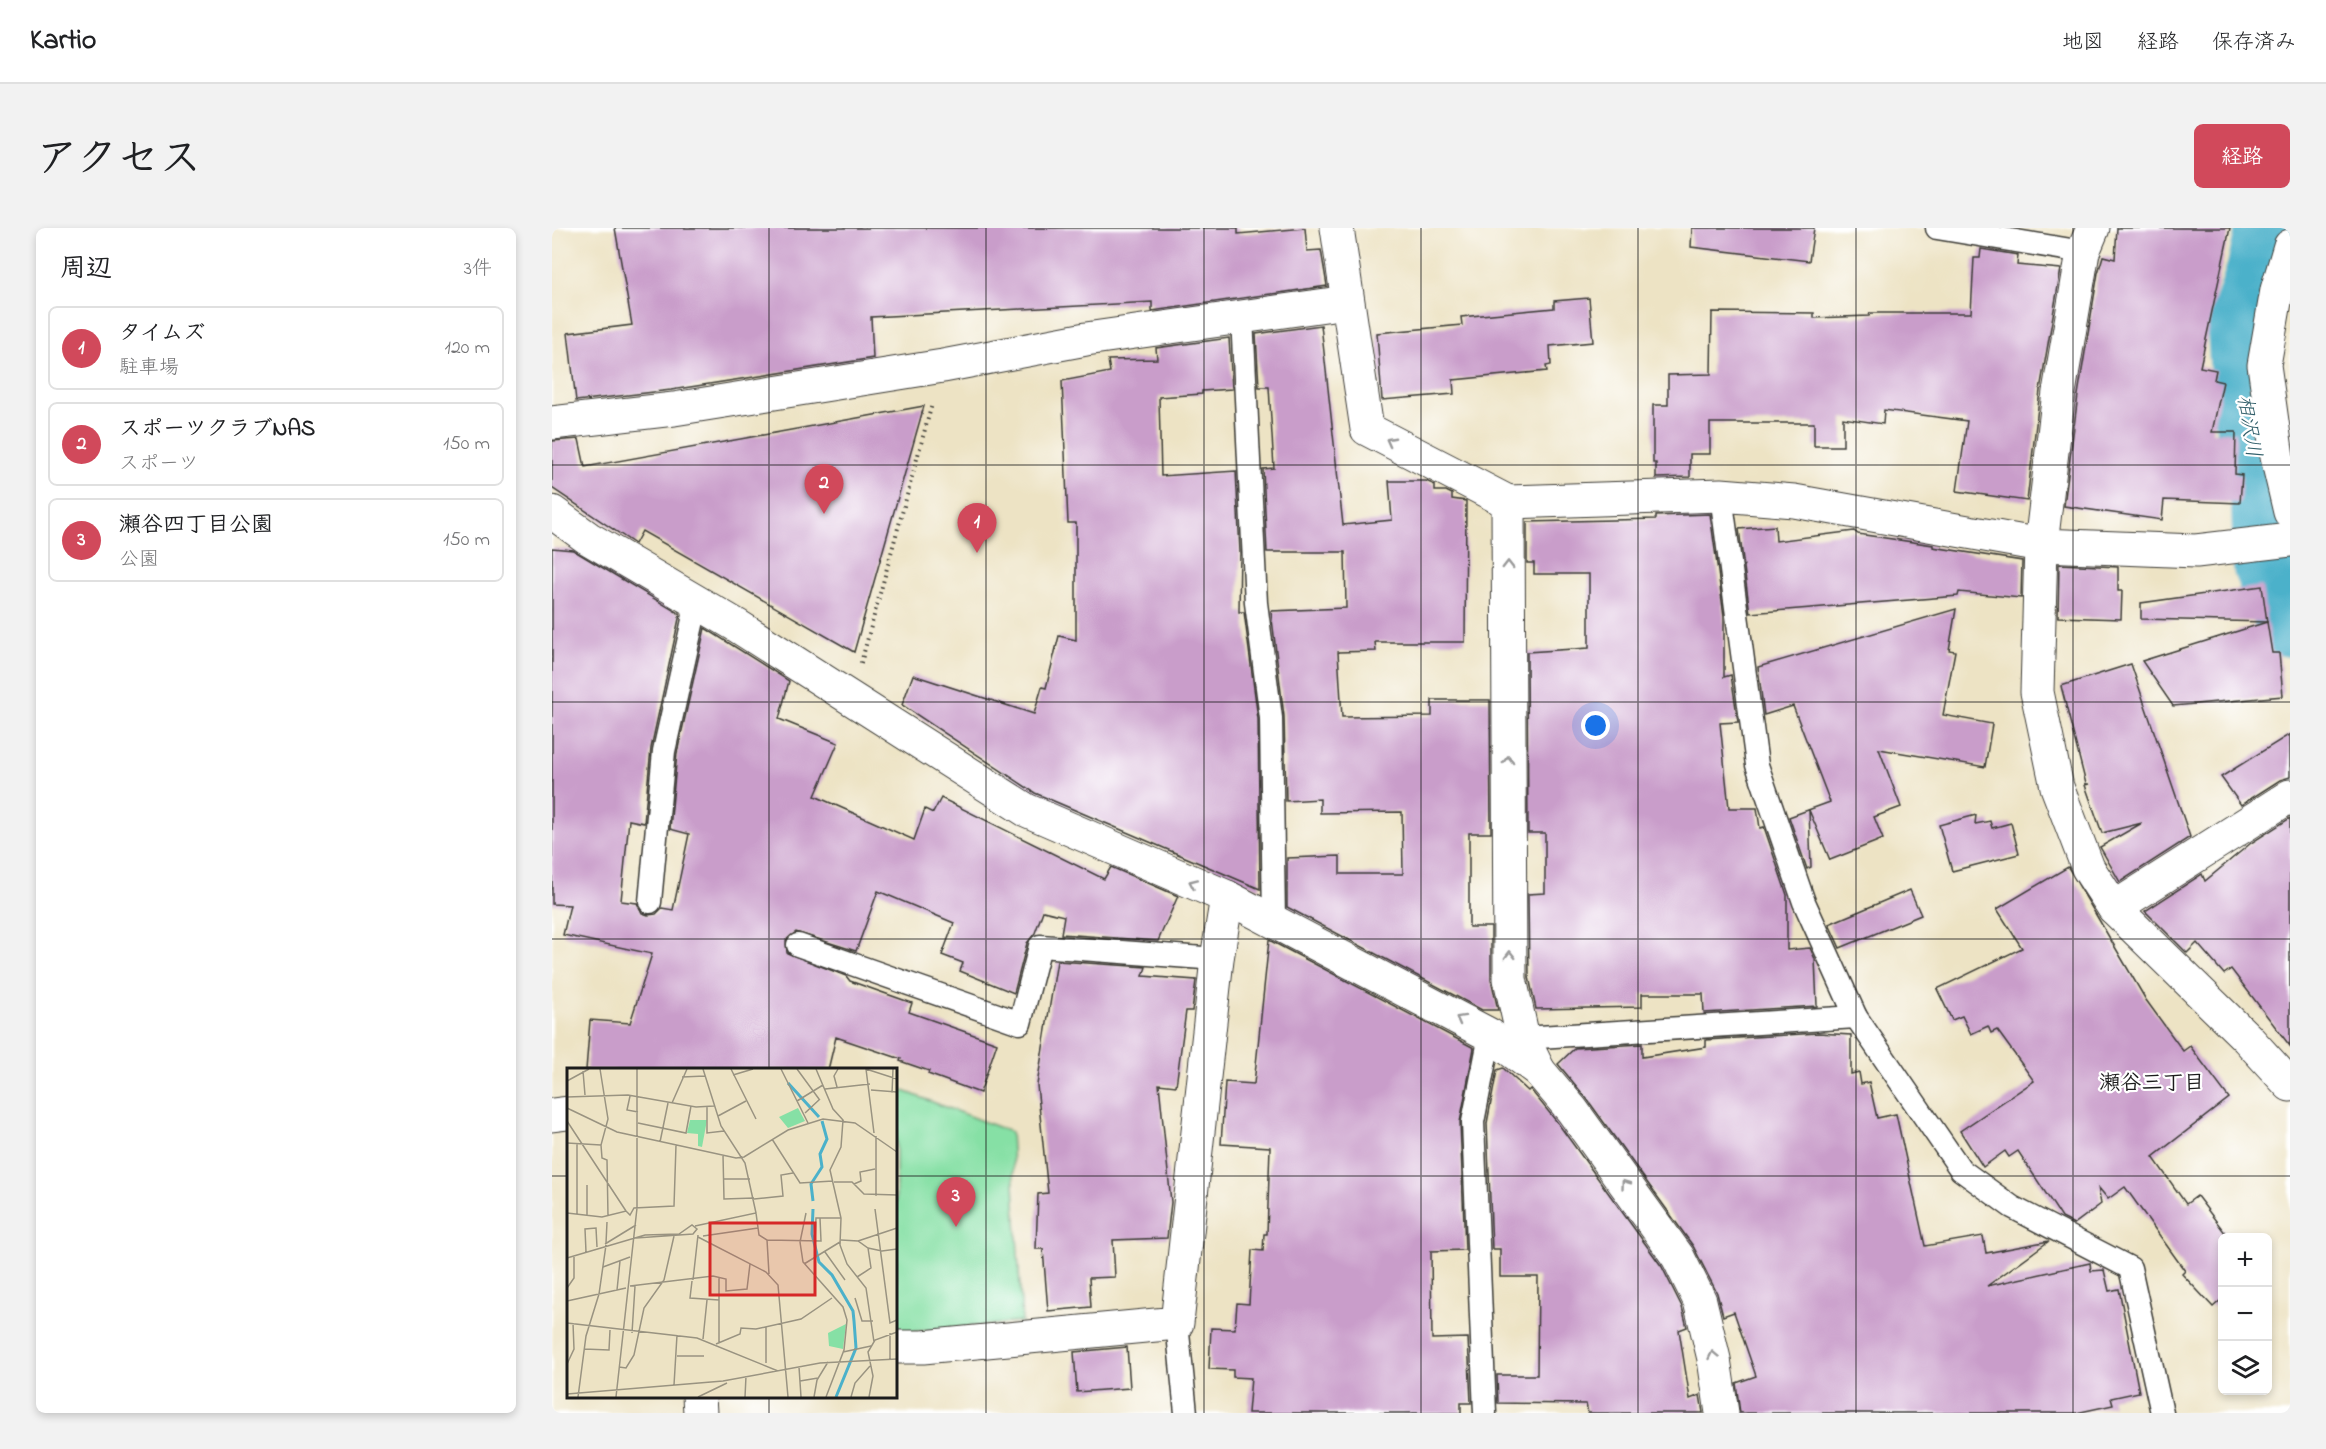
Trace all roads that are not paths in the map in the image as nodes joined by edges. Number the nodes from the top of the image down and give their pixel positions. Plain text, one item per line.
1 (1337, 228) edge
2 (1937, 228) edge
3 (2088, 240) edge
4 (2290, 246) edge
5 (1347, 302) junction
6 (1242, 317) junction
7 (552, 423) edge
8 (1721, 495) junction
9 (1508, 502) junction
10 (552, 512) edge
11 (2280, 535) edge
12 (2041, 545) junction
13 (697, 602) junction
14 (2290, 796) edge
15 (1227, 897) junction
16 (650, 902) dead end
17 (2114, 908) junction
18 (1274, 922) junction
19 (798, 945) dead end
20 (1217, 958) junction
21 (1856, 1017) junction
22 (1490, 1035) junction
23 (1523, 1038) junction
24 (1539, 1071) junction
25 (2290, 1085) edge
26 (567, 1113) edge
27 (552, 1115) edge
28 (1177, 1323) junction
29 (897, 1347) edge
30 (699, 1398) edge
31 (700, 1413) edge
32 (1186, 1413) edge
33 (1485, 1413) edge
34 (1722, 1413) edge
35 (2162, 1413) edge

1 - 5 street
2 - 3 lane
3 - 12 street
4 - 11 street
5 - 6 street
9 -> 5 street
6 - 7 street
6 - 18 lane
8 - 9 street
8 - 12 street
8 - 21 lane
23 -> 9 street
10 - 13 street
11 - 12 street
12 - 17 street
15 -> 13 street
13 - 16 lane
14 - 17 street
15 - 18 street
15 - 20 street
17 - 25 street
22 -> 18 street
19 - 20 lane
20 - 28 street
21 - 23 lane
21 - 35 lane
22 - 24 street
22 - 33 lane
23 - 24 street
34 -> 24 street
26 - 27 street
28 - 29 street
28 - 32 lane
30 - 31 street

